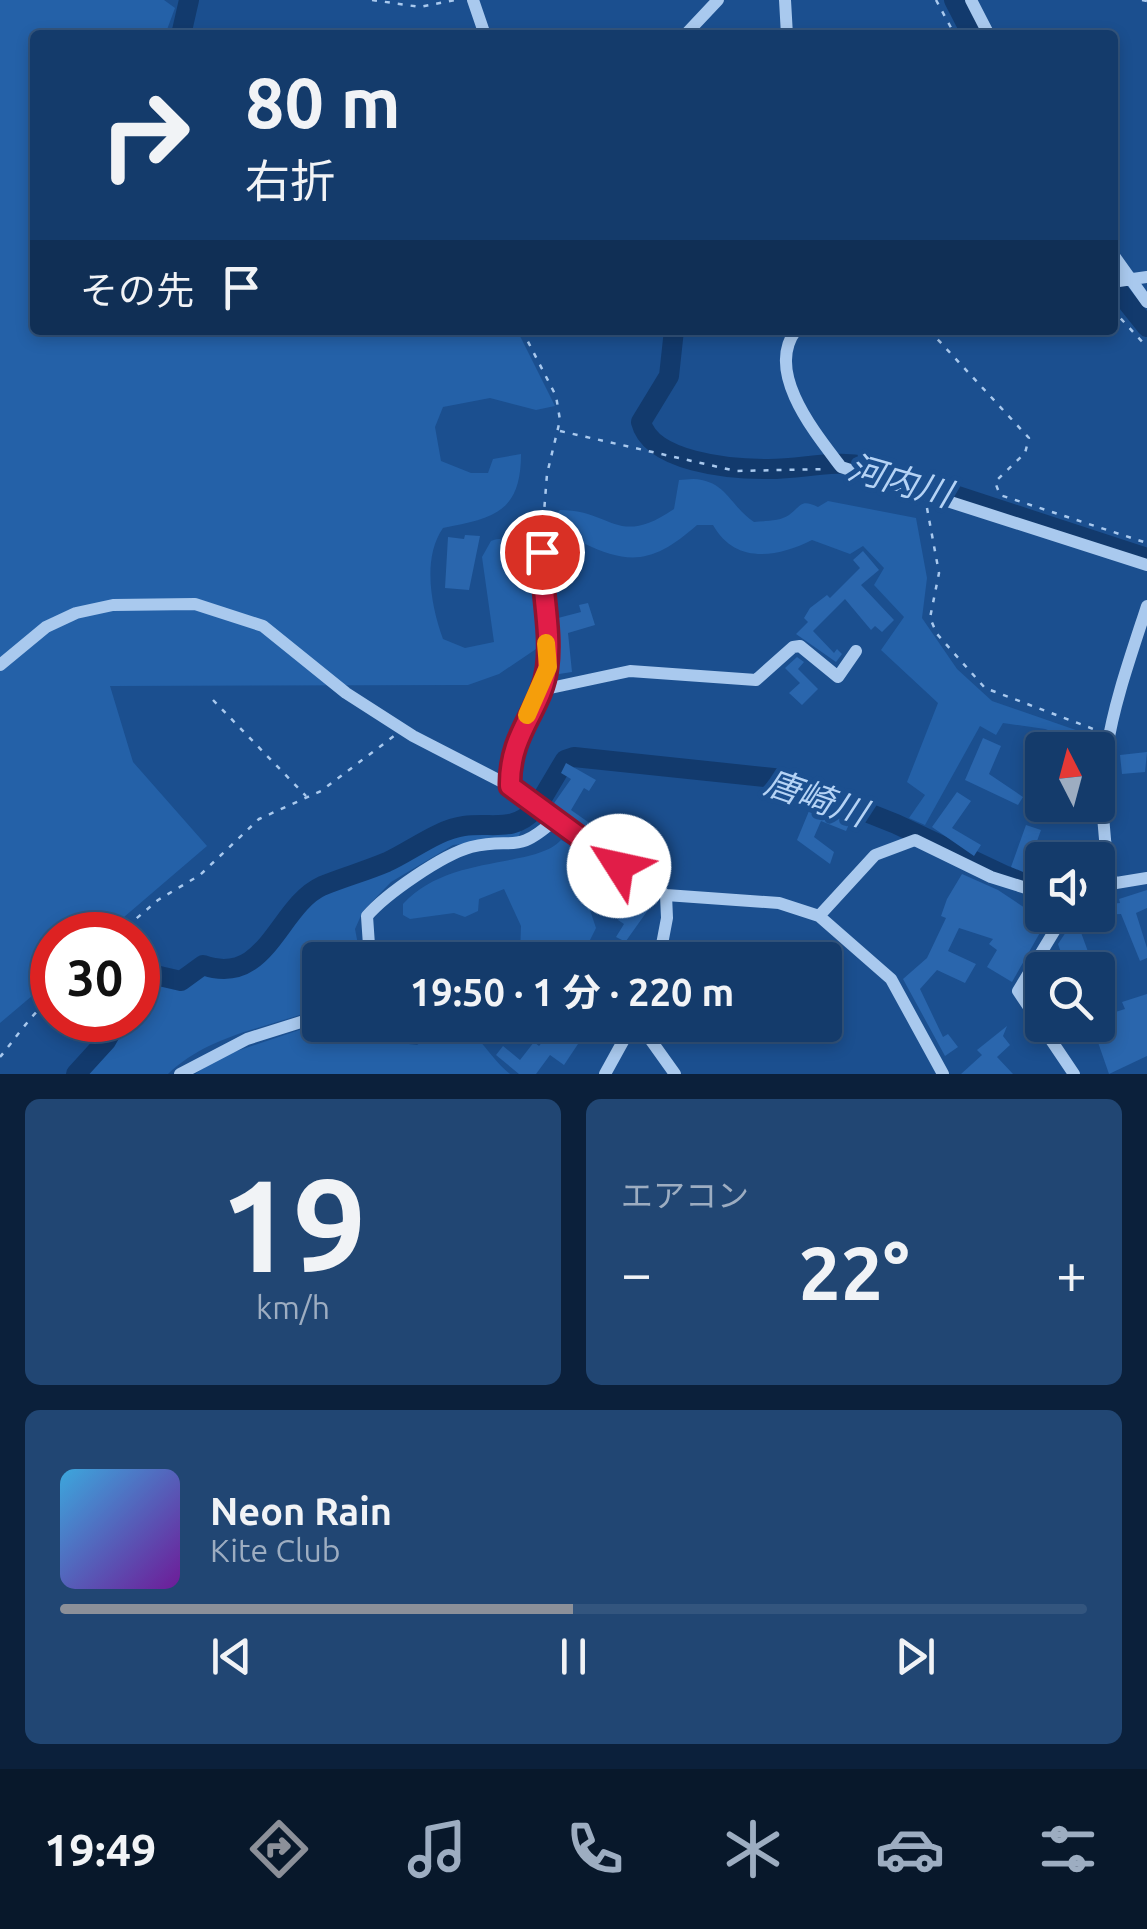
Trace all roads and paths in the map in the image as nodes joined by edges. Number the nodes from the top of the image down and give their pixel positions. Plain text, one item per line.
1 (372, 0) edge
2 (455, 0) edge
3 (472, 0) edge
4 (718, 0) edge
5 (785, 0) edge
6 (936, 0) edge
7 (971, 0) edge
8 (482, 30) edge
9 (690, 30) edge
10 (787, 30) edge
11 (952, 30) edge
12 (987, 30) edge
13 (1118, 258) edge
14 (1140, 278) edge
15 (1147, 302) edge
16 (1118, 316) edge
17 (525, 335) edge
18 (792, 335) edge
19 (934, 335) edge
20 (1147, 347) edge
21 (560, 431) junction
22 (838, 463) junction
23 (924, 491) junction
24 (1147, 543) edge
25 (542, 552) joint
26 (1147, 565) edge
27 (1147, 606) edge
28 (856, 651) dead end
29 (0, 665) edge
30 (541, 690) junction
31 (212, 700) dead end
32 (403, 729) junction
33 (1105, 732) edge
34 (1108, 732) edge
35 (510, 786) junction
36 (307, 797) junction
37 (556, 819) junction
38 (1147, 878) edge
39 (1115, 883) edge
40 (1025, 888) edge
41 (666, 895) junction
42 (144, 912) edge
43 (820, 916) junction
44 (1054, 932) edge
45 (369, 942) edge
46 (662, 942) edge
47 (30, 1020) edge
48 (302, 1022) edge
49 (625, 1042) edge
50 (650, 1042) edge
51 (0, 1058) edge
52 (180, 1074) edge
53 (605, 1074) edge
54 (675, 1074) edge
55 (943, 1074) edge
56 (1074, 1074) edge

1 - 2 path
3 - 8 street
4 - 9 street
5 - 10 street
6 - 11 path
7 - 12 street
13 - 14 street
14 - 15 street
16 - 20 path
17 - 21 path
18 - 22 street
19 - 24 path
21 - 22 path
21 - 25 path
22 - 23 street
23 - 26 street
23 - 33 path
25 - 30 street
27 - 34 street
28 - 30 street
29 - 32 street
30 - 35 street
31 - 36 path
32 - 35 street
32 - 36 path
35 - 37 street
36 - 42 path
37 - 41 street
37 - 45 street
38 - 39 street
40 - 43 street
41 - 43 street
41 - 46 street
43 - 55 street
44 - 56 street
47 - 51 path
48 - 52 street
49 - 53 street
50 - 54 street

